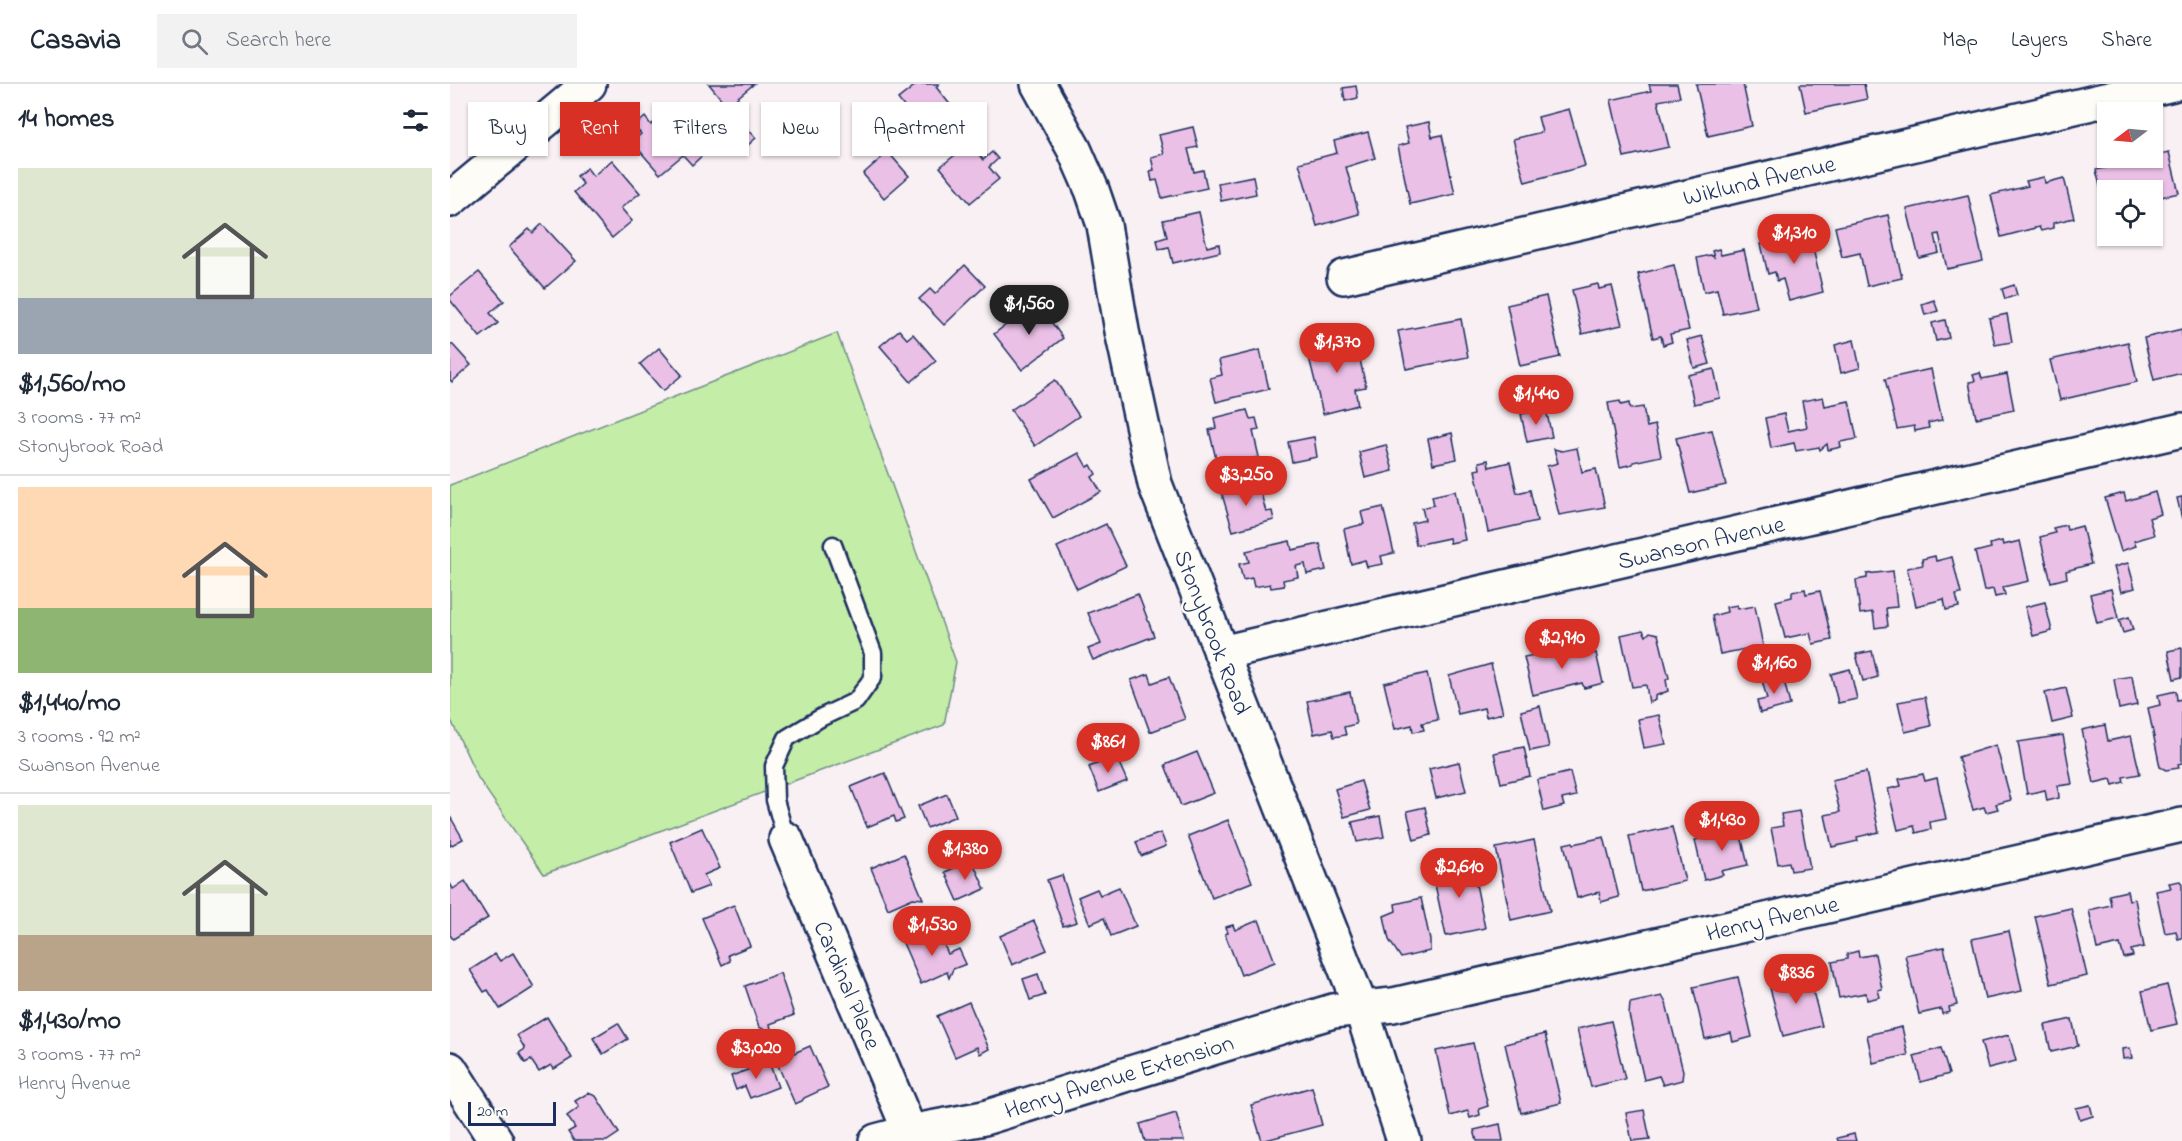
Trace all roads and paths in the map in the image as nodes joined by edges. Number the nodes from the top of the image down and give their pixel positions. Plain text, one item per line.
1 (589, 84) edge
2 (1038, 84) edge
3 (2173, 84) edge
4 (450, 200) edge
5 (1344, 277) dead end
6 (2182, 430) edge
7 (833, 544) dead end
8 (1221, 653) junction
9 (2182, 825) edge
10 (786, 839) joint
11 (1361, 1008) junction
12 (450, 1069) edge
13 (910, 1132) junction
14 (495, 1141) edge
15 (876, 1141) edge
16 (1404, 1141) edge

1 - 4 street
2 - 8 street, Stonybrook Road
3 - 5 street, Wiklund Avenue
6 - 8 street, Swanson Avenue
7 - 10 lane
8 - 11 street, Stonybrook Road
9 - 11 street, Henry Avenue
10 - 13 street, Cardinal Place
11 - 13 street, Henry Avenue Extension
11 - 16 street, Stonybrook Road
12 - 14 street
13 - 15 street, Henry Avenue Extension

